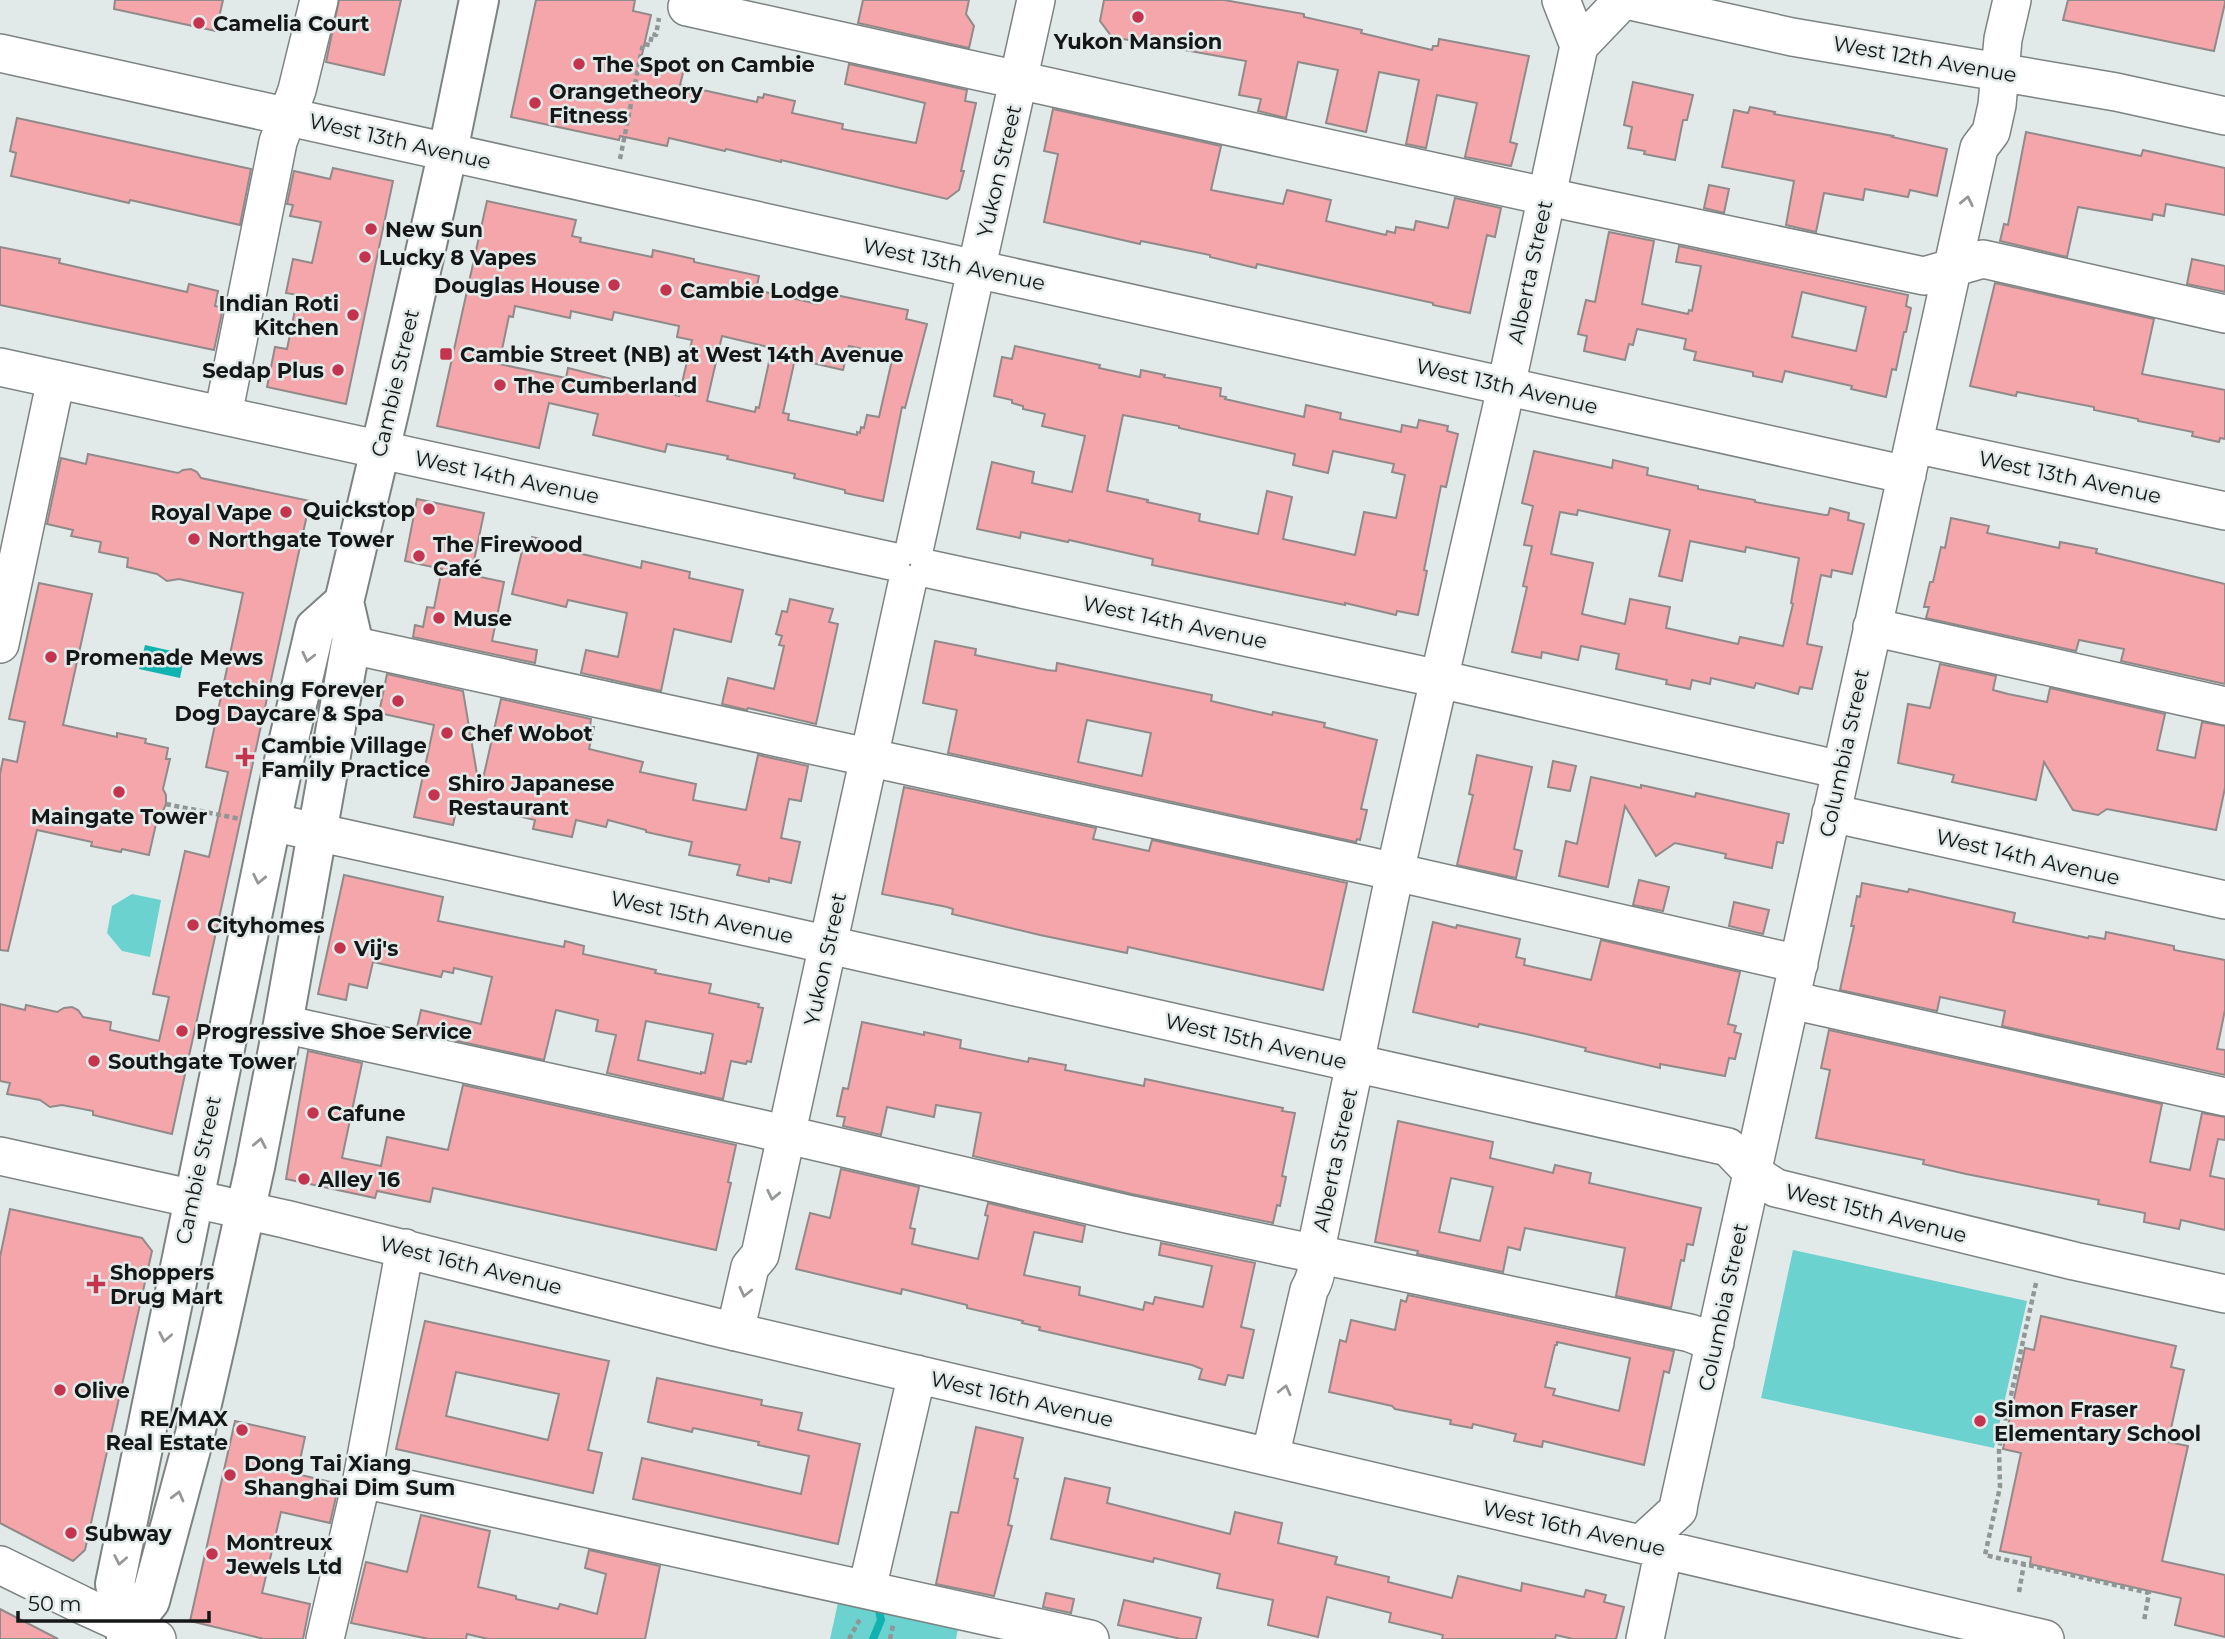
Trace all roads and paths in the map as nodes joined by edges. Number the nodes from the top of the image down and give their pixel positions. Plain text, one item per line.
1 (318, 0) edge
2 (479, 0) edge
3 (1035, 0) edge
4 (1561, 0) edge
5 (1625, 0) edge
6 (2012, 0) edge
7 (675, 7) edge
8 (1579, 46) junction
9 (0, 53) edge
10 (2000, 72) junction
11 (1019, 80) junction
12 (288, 116) junction
13 (2225, 116) edge
14 (448, 151) junction
15 (620, 159) dead end
16 (1546, 196) junction
17 (1952, 268) junction
18 (976, 270) junction
19 (2225, 314) edge
20 (0, 367) edge
21 (56, 379) junction
22 (1506, 386) junction
23 (223, 415) junction
24 (381, 450) junction
25 (1911, 459) junction
26 (2225, 511) edge
27 (911, 565) junction
28 (344, 602) junction
29 (1872, 627) junction
30 (0, 644) edge
31 (351, 645) junction
32 (1439, 679) junction
33 (2225, 706) edge
34 (869, 758) junction
35 (1840, 770) junction
36 (166, 803) dead end
37 (1831, 813) junction
38 (260, 821) junction
39 (316, 833) junction
40 (1395, 872) junction
41 (2225, 901) edge
42 (829, 945) junction
43 (1799, 964) junction
44 (1791, 1000) junction
45 (283, 1024) junction
46 (1355, 1064) junction
47 (2225, 1097) edge
48 (786, 1134) junction
49 (0, 1156) edge
50 (1752, 1172) junction
51 (193, 1198) junction
52 (245, 1210) junction
53 (405, 1248) junction
54 (1315, 1254) junction
55 (2037, 1277) dead end
56 (2225, 1294) edge
57 (736, 1332) junction
58 (1715, 1343) junction
59 (917, 1374) junction
60 (1270, 1457) junction
61 (362, 1479) junction
62 (1667, 1550) junction
63 (0, 1564) edge
64 (2024, 1564) junction
65 (867, 1589) junction
66 (2019, 1592) dead end
67 (2144, 1621) dead end
68 (855, 1625) dead end
69 (137, 1635) edge
70 (325, 1639) edge
71 (849, 1639) edge
72 (1090, 1639) edge
73 (1645, 1639) edge
74 (2045, 1639) edge

1 - 12 street
2 - 14 main road, Cambie Street
3 - 11 street, Yukon Street
4 - 8 street
5 - 8 street
5 - 10 street, West 12th Avenue
6 - 10 street, Columbia Street
7 - 11 street
7 - 15 path
8 - 16 street, Alberta Street
9 - 12 street, West 13th Avenue
10 - 13 street, West 12th Avenue
17 -> 10 street, Columbia Street
11 - 16 street
11 - 18 street, Yukon Street
12 - 14 street, West 13th Avenue
12 - 23 street
14 - 18 street, West 13th Avenue
14 - 24 main road, Cambie Street
16 - 17 street
16 - 22 street, Alberta Street
17 - 19 street
17 - 25 street, Columbia Street
18 - 22 street, West 13th Avenue
18 - 27 street, Yukon Street
20 - 21 street, West 14th Avenue
21 - 23 street, West 14th Avenue
21 - 30 street
22 - 25 street, West 13th Avenue
22 - 32 street, Alberta Street
23 - 24 street, West 14th Avenue
24 - 27 street, West 14th Avenue
24 - 28 main road, Cambie Street
25 - 26 street, West 13th Avenue
25 - 29 street, Columbia Street
27 - 32 street, West 14th Avenue
27 - 34 street, Yukon Street
28 - 31 main road, Cambie Street
28 -> 38 main road, Cambie Street
29 - 33 street
29 - 35 street, Columbia Street
31 - 34 street
31 - 39 main road, Cambie Street
32 - 35 street, West 14th Avenue
32 - 40 street, Alberta Street
34 - 40 street
34 - 42 street, Yukon Street
35 - 37 street, Columbia Street
36 - 38 path
37 - 41 street, West 14th Avenue
37 - 43 street, Columbia Street
38 - 39 street, West 15th Avenue
38 -> 51 main road, Cambie Street
39 - 42 street, West 15th Avenue
39 - 45 main road, Cambie Street
40 - 43 street
40 - 46 street, Alberta Street
42 - 46 street, West 15th Avenue
42 - 48 street, Yukon Street
43 - 44 street, Columbia Street
44 - 47 street
44 - 50 street, Columbia Street
45 - 48 street
52 -> 45 main road, Cambie Street
46 - 50 street, West 15th Avenue
46 - 54 street, Alberta Street
48 - 54 street
48 -> 57 street, Yukon Street
49 - 51 street, West 16th Avenue
50 - 56 street, West 15th Avenue
50 - 58 street, Columbia Street
51 - 52 street, West 16th Avenue
51 -> 69 main road, Cambie Street
52 - 53 street, West 16th Avenue
69 -> 52 main road, Cambie Street
53 - 57 street, West 16th Avenue
53 - 61 street
54 - 58 street
60 -> 54 street, Alberta Street
55 - 64 path
57 - 59 street, West 16th Avenue
58 - 62 street, Columbia Street
59 - 60 street, West 16th Avenue
59 - 65 street
60 - 62 street, West 16th Avenue
61 - 65 street
61 - 70 street
62 - 73 street
62 - 74 street, West 16th Avenue
63 - 69 street
64 - 66 path
64 - 67 path
65 - 72 street
68 - 71 path

